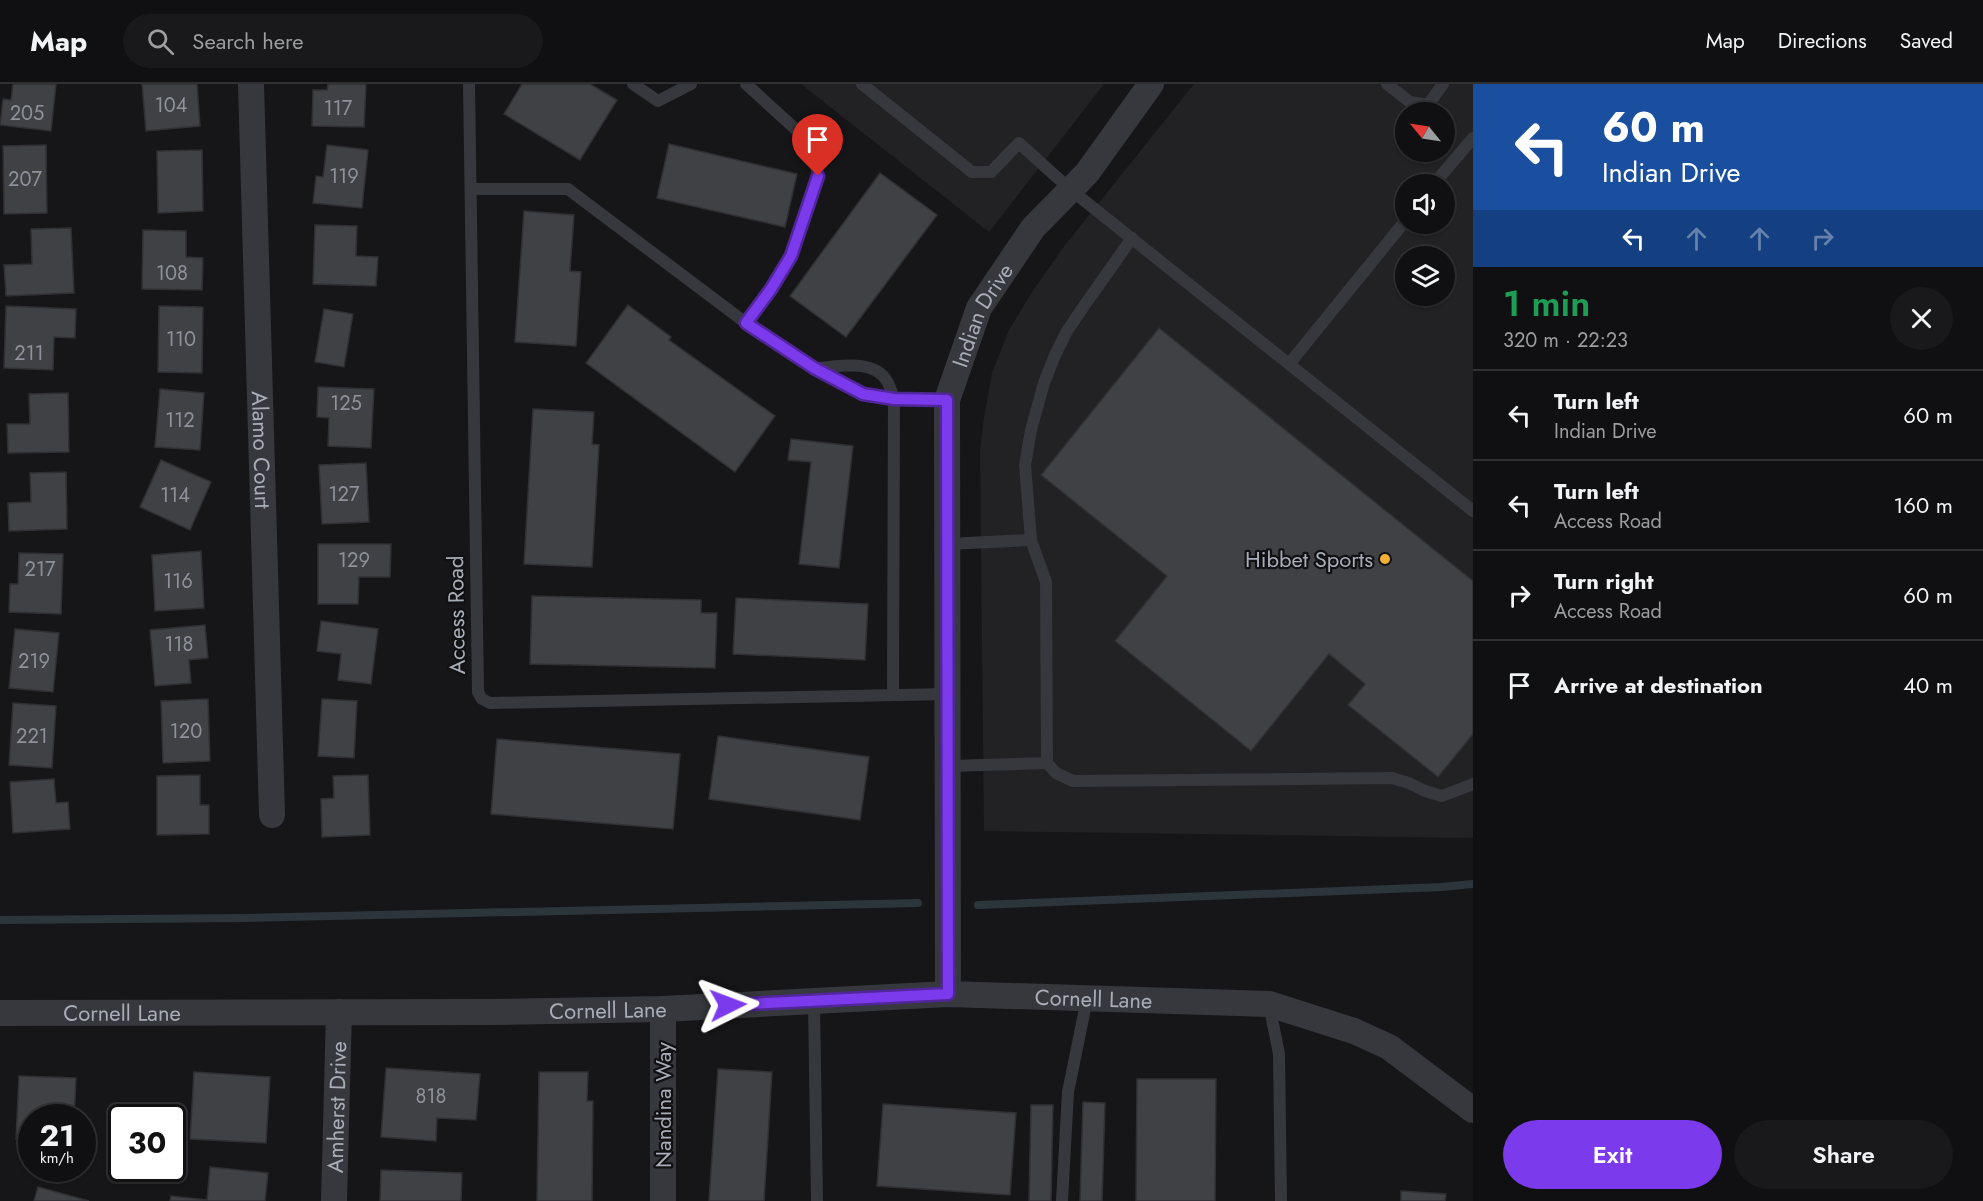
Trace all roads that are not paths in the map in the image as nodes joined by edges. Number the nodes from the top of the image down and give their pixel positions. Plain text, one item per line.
1 (250, 84) edge
2 (469, 84) edge
3 (633, 84) edge
4 (691, 84) edge
5 (746, 84) edge
6 (862, 84) edge
7 (1151, 84) edge
8 (1387, 84) edge
9 (1443, 84) edge
10 (1473, 138) edge
11 (1442, 174) edge
12 (471, 189) junction
13 (1071, 190) junction
14 (1395, 234) edge
15 (1132, 238) junction
16 (746, 323) junction
17 (1289, 364) junction
18 (814, 368) junction
19 (894, 399) junction
20 (947, 400) junction
21 (1473, 511) edge
22 (1031, 540) junction
23 (947, 544) junction
24 (948, 694) junction
25 (893, 695) junction
26 (1047, 763) junction
27 (948, 766) junction
28 (1473, 784) edge
29 (272, 815) dead end
30 (948, 994) junction
31 (1087, 999) junction
32 (814, 1001) junction
33 (1269, 1004) junction
34 (663, 1009) junction
35 (339, 1012) junction
36 (0, 1013) edge
37 (1473, 1110) edge
38 (334, 1201) edge
39 (663, 1201) edge
40 (817, 1201) edge
41 (1062, 1201) edge
42 (1281, 1201) edge

1 - 29 street, Alamo Court
2 - 12 lane, Access Road
3 - 4 lane
5 - 16 lane
6 - 13 lane
7 - 13 street, Indian Drive
8 - 9 lane
10 - 11 lane
12 - 16 lane
12 - 25 lane, Access Road
13 - 15 lane
13 - 20 street, Indian Drive
14 - 17 lane
15 - 17 lane
15 - 22 lane
16 - 18 lane
17 - 21 lane
18 - 19 lane
18 - 19 lane
19 - 20 lane
19 - 25 lane
20 - 23 street, Indian Drive
22 - 23 lane
22 - 26 lane
23 - 24 street, Indian Drive
24 - 25 lane, Access Road
24 - 27 street, Indian Drive
26 - 27 lane
26 - 28 lane
27 - 30 street, Indian Drive
30 - 31 street, Cornell Lane
30 - 32 street, Cornell Lane
31 - 33 street, Cornell Lane
31 - 41 lane
32 - 34 street, Cornell Lane
32 - 40 lane
33 - 37 street, Cornell Lane
33 - 42 lane
34 - 35 street, Cornell Lane
34 - 39 street, Nandina Way
35 - 36 street, Cornell Lane
35 - 38 street, Amherst Drive

